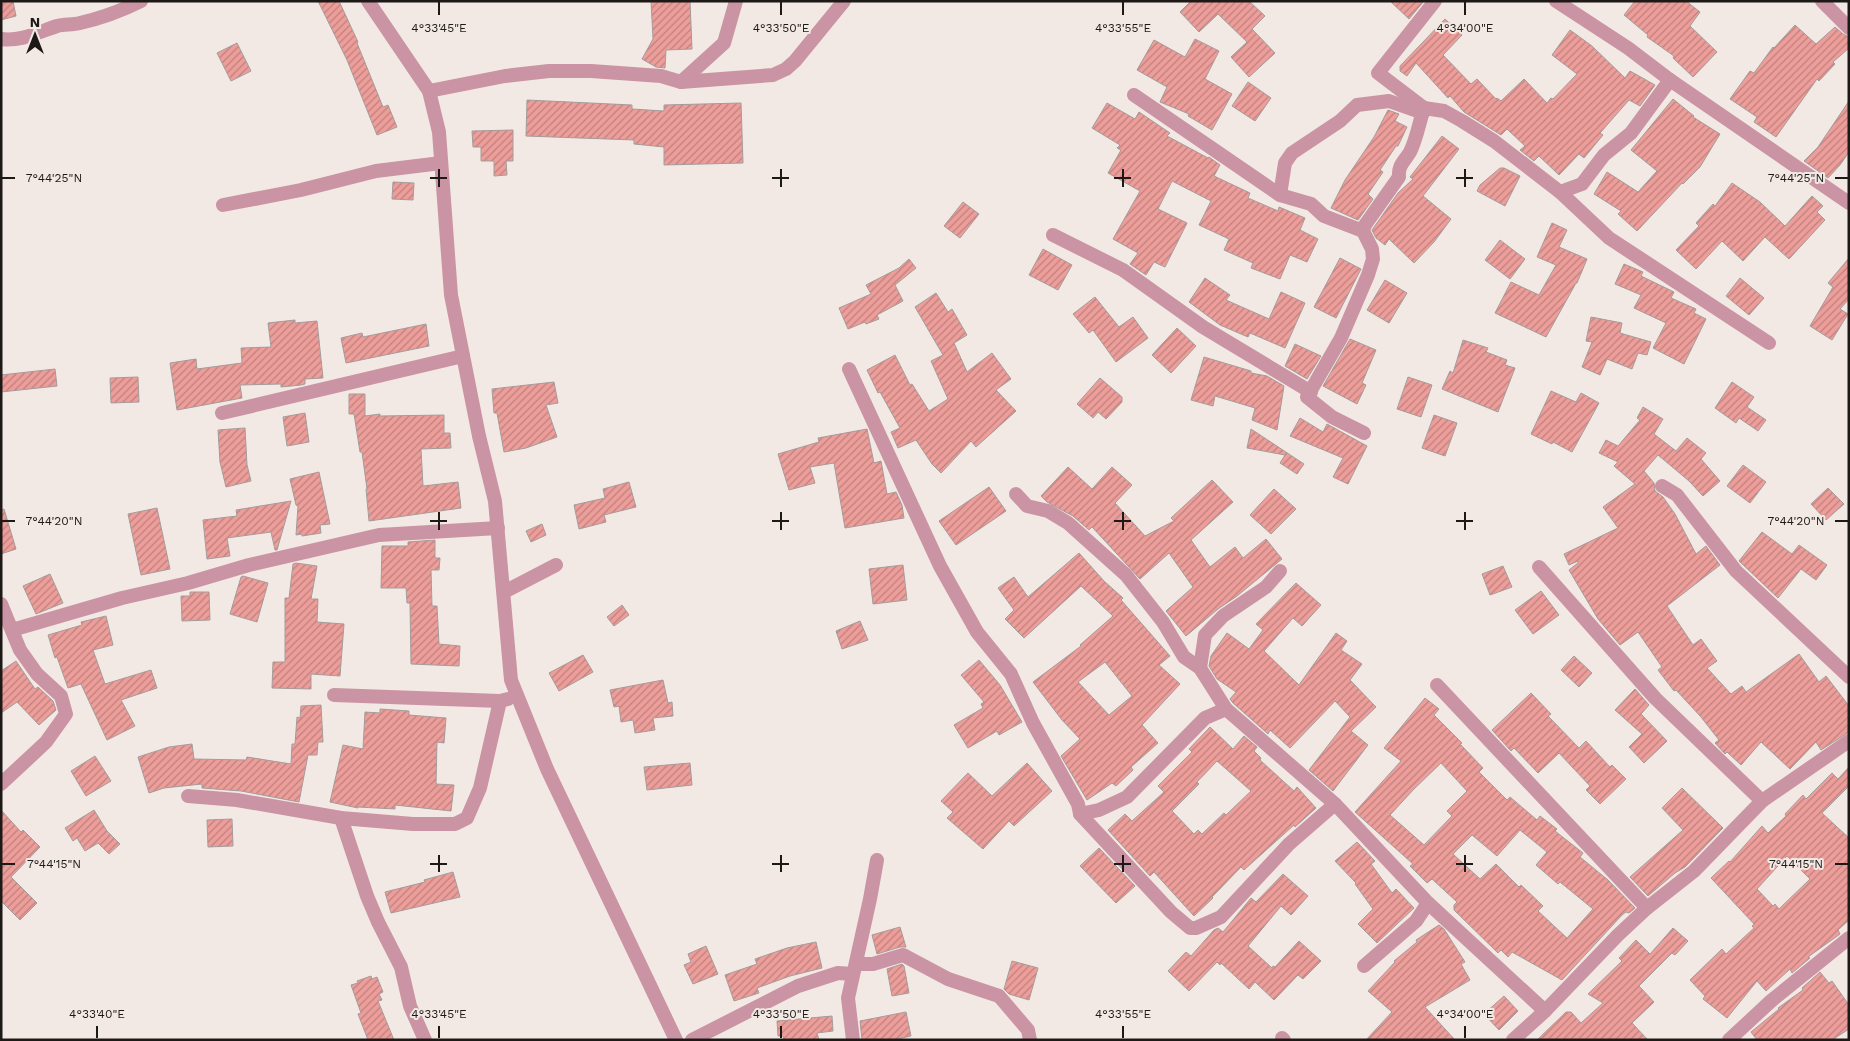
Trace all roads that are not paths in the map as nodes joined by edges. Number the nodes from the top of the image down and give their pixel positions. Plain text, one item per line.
1 (141, 1) edge
2 (368, 1) edge
3 (736, 1) edge
4 (844, 1) edge
5 (1435, 1) edge
6 (1556, 1) edge
7 (1822, 1) edge
8 (1849, 28) edge
9 (3, 41) edge
10 (1670, 80) junction
11 (681, 82) junction
12 (429, 90) junction
13 (1134, 96) dead end
14 (1424, 111) junction
15 (441, 163) junction
16 (1560, 192) junction
17 (1280, 195) junction
18 (1849, 203) edge
19 (223, 205) dead end
20 (1363, 231) junction
21 (1054, 235) dead end
22 (1769, 343) dead end
23 (463, 356) junction
24 (849, 369) dead end
25 (1311, 392) junction
26 (222, 413) dead end
27 (1364, 433) dead end
28 (1662, 486) dead end
29 (1016, 494) dead end
30 (498, 528) junction
31 (556, 565) dead end
32 (1539, 567) dead end
33 (1280, 571) dead end
34 (504, 592) junction
35 (1, 604) edge
36 (12, 630) junction
37 (1205, 635) junction
38 (1184, 657) junction
39 (1200, 668) junction
40 (1849, 677) edge
41 (1437, 685) dead end
42 (334, 695) dead end
43 (517, 697) junction
44 (500, 701) junction
45 (1226, 709) junction
46 (1849, 741) edge
47 (1, 784) edge
48 (188, 796) dead end
49 (1762, 801) junction
50 (1335, 804) junction
51 (1080, 814) junction
52 (341, 818) junction
53 (877, 860) dead end
54 (1428, 904) junction
55 (1647, 908) junction
56 (1849, 938) edge
57 (1364, 966) dead end
58 (854, 969) junction
59 (1546, 1011) junction
60 (425, 1040) edge
61 (676, 1040) edge
62 (692, 1040) edge
63 (853, 1040) edge
64 (1030, 1040) edge
65 (1513, 1040) edge
66 (1730, 1040) edge

1 - 9 street
2 - 12 street
3 - 11 street
4 - 11 street
5 - 14 street
6 - 10 street
7 - 8 street
10 - 16 street
10 - 18 street
11 - 12 street
12 - 15 street
13 - 17 street
14 - 16 street
14 - 17 street
14 - 20 street
15 - 19 street
15 - 23 street
16 - 22 street
17 - 20 street
20 - 25 street
21 - 25 street
23 - 26 street
23 - 30 street
24 - 51 street
25 - 27 street
28 - 40 street
29 - 38 street
30 - 34 street
30 - 36 street
31 - 34 street
32 - 49 street
33 - 37 street
34 - 43 street
35 - 36 street
36 - 47 street
37 - 38 street
37 - 39 street
38 - 39 street
39 - 45 street
41 - 55 street
42 - 44 street
43 - 44 street
43 - 61 street
44 - 52 street
45 - 50 street
45 - 51 street
46 - 49 street
48 - 52 street
49 - 55 street
50 - 51 street
50 - 54 street
52 - 60 street
53 - 58 street
54 - 57 street
54 - 59 street
55 - 59 street
56 - 66 street
58 - 62 street
58 - 63 street
58 - 64 street
59 - 65 street

